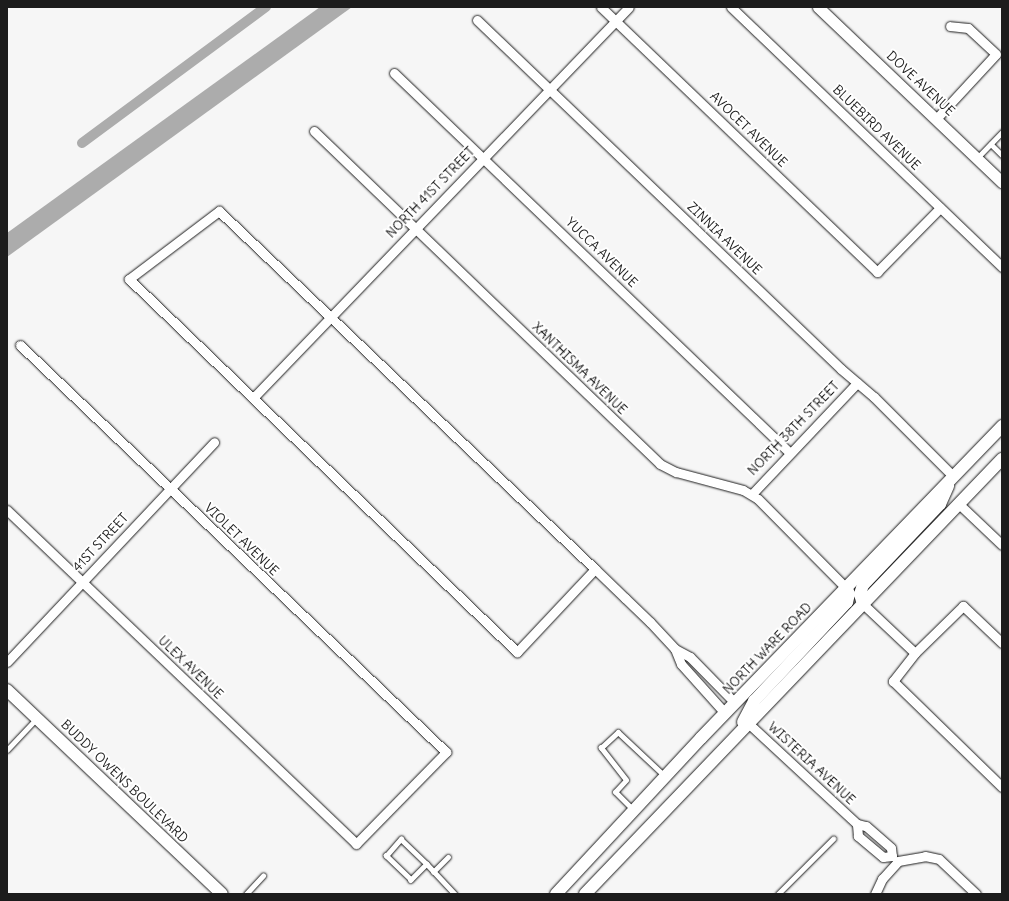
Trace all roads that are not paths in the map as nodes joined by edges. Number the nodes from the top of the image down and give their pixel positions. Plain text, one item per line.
1 (602, 7) edge
2 (629, 7) edge
3 (731, 7) edge
4 (819, 8) edge
5 (477, 20) dead end
6 (616, 21) junction
7 (950, 26) dead end
8 (394, 73) dead end
9 (550, 90) junction
10 (936, 119) junction
11 (314, 131) dead end
12 (1002, 132) edge
13 (991, 144) junction
14 (1002, 155) edge
15 (483, 158) junction
16 (977, 158) junction
17 (1002, 182) edge
18 (940, 208) junction
19 (414, 228) junction
20 (1002, 267) edge
21 (330, 316) junction
22 (20, 345) dead end
23 (857, 382) junction
24 (253, 398) junction
25 (1002, 426) edge
26 (214, 442) dead end
27 (789, 452) junction
28 (1002, 459) edge
29 (953, 476) junction
30 (170, 490) junction
31 (752, 494) junction
32 (959, 504) junction
33 (7, 510) edge
34 (1002, 545) edge
35 (595, 570) junction
36 (82, 583) junction
37 (847, 589) junction
38 (863, 604) junction
39 (1002, 643) edge
40 (674, 649) junction
41 (915, 653) junction
42 (7, 662) edge
43 (708, 676) junction
44 (699, 684) junction
45 (7, 690) edge
46 (735, 703) junction
47 (725, 713) junction
48 (37, 718) junction
49 (748, 723) junction
50 (736, 735) junction
51 (7, 750) edge
52 (665, 776) junction
53 (1002, 787) edge
54 (633, 810) junction
55 (833, 839) dead end
56 (356, 844) joint
57 (448, 857) dead end
58 (895, 858) junction
59 (427, 864) junction
60 (433, 872) junction
61 (263, 876) dead end
62 (560, 893) edge
63 (222, 894) edge
64 (246, 894) edge
65 (455, 894) edge
66 (585, 894) edge
67 (778, 894) edge
68 (875, 894) edge
69 (976, 894) edge

1 - 6 street, AVOCET AVENUE
2 - 6 street, NORTH 41ST STREET
3 - 18 street, BLUEBIRD AVENUE
4 - 10 street, DOVE AVENUE
5 - 9 street, ZINNIA AVENUE
6 - 9 street, NORTH 41ST STREET
6 - 18 street, AVOCET AVENUE
7 - 10 street
8 - 15 street, YUCCA AVENUE
9 - 15 street, NORTH 41ST STREET
9 - 23 street, ZINNIA AVENUE
10 - 16 street, DOVE AVENUE
11 - 19 street, XANTHISMA AVENUE
12 - 13 lane
13 - 14 lane
13 - 16 lane
15 - 19 street, NORTH 41ST STREET
15 - 27 street, YUCCA AVENUE
16 - 17 street, DOVE AVENUE
18 - 20 street, BLUEBIRD AVENUE
19 - 21 street, NORTH 41ST STREET
19 - 31 street, XANTHISMA AVENUE
21 - 24 street, NORTH 41ST STREET
21 - 24 street
21 - 35 street
22 - 30 street, VIOLET AVENUE
23 - 27 street, NORTH 38TH STREET
23 - 29 street, ZINNIA AVENUE
24 - 35 street
25 - 29 main road, NORTH WARE ROAD
26 - 30 street, 41ST STREET
27 - 31 street, NORTH 38TH STREET
28 - 32 main road
29 - 37 main road, NORTH WARE ROAD
29 - 38 main road
30 - 36 street, 41ST STREET
30 - 56 street, VIOLET AVENUE
31 - 37 street, XANTHISMA AVENUE
32 - 34 street
32 - 38 main road
33 - 36 street, ULEX AVENUE
35 - 40 street
36 - 42 street, 41ST STREET
36 - 56 street, ULEX AVENUE
37 - 46 main road, NORTH WARE ROAD
37 - 50 main road
38 - 41 street
38 - 49 main road
39 - 41 street
40 - 43 street
40 - 44 street
41 - 53 street
43 - 44 street
43 - 46 street
44 - 47 street
45 - 48 main road, BUDDY OWENS BOULEVARD
46 - 47 main road, NORTH WARE ROAD
47 - 52 main road, NORTH WARE ROAD
48 - 51 lane
48 - 63 main road, BUDDY OWENS BOULEVARD
49 - 50 main road
49 - 58 street, WISTERIA AVENUE
50 - 66 main road
52 - 54 main road, NORTH WARE ROAD
52 - 54 lane
54 - 62 main road, NORTH WARE ROAD
55 - 67 lane
57 - 60 lane
58 - 68 street
58 - 69 street
59 - 59 lane
59 - 60 lane
60 - 65 lane
61 - 64 lane

